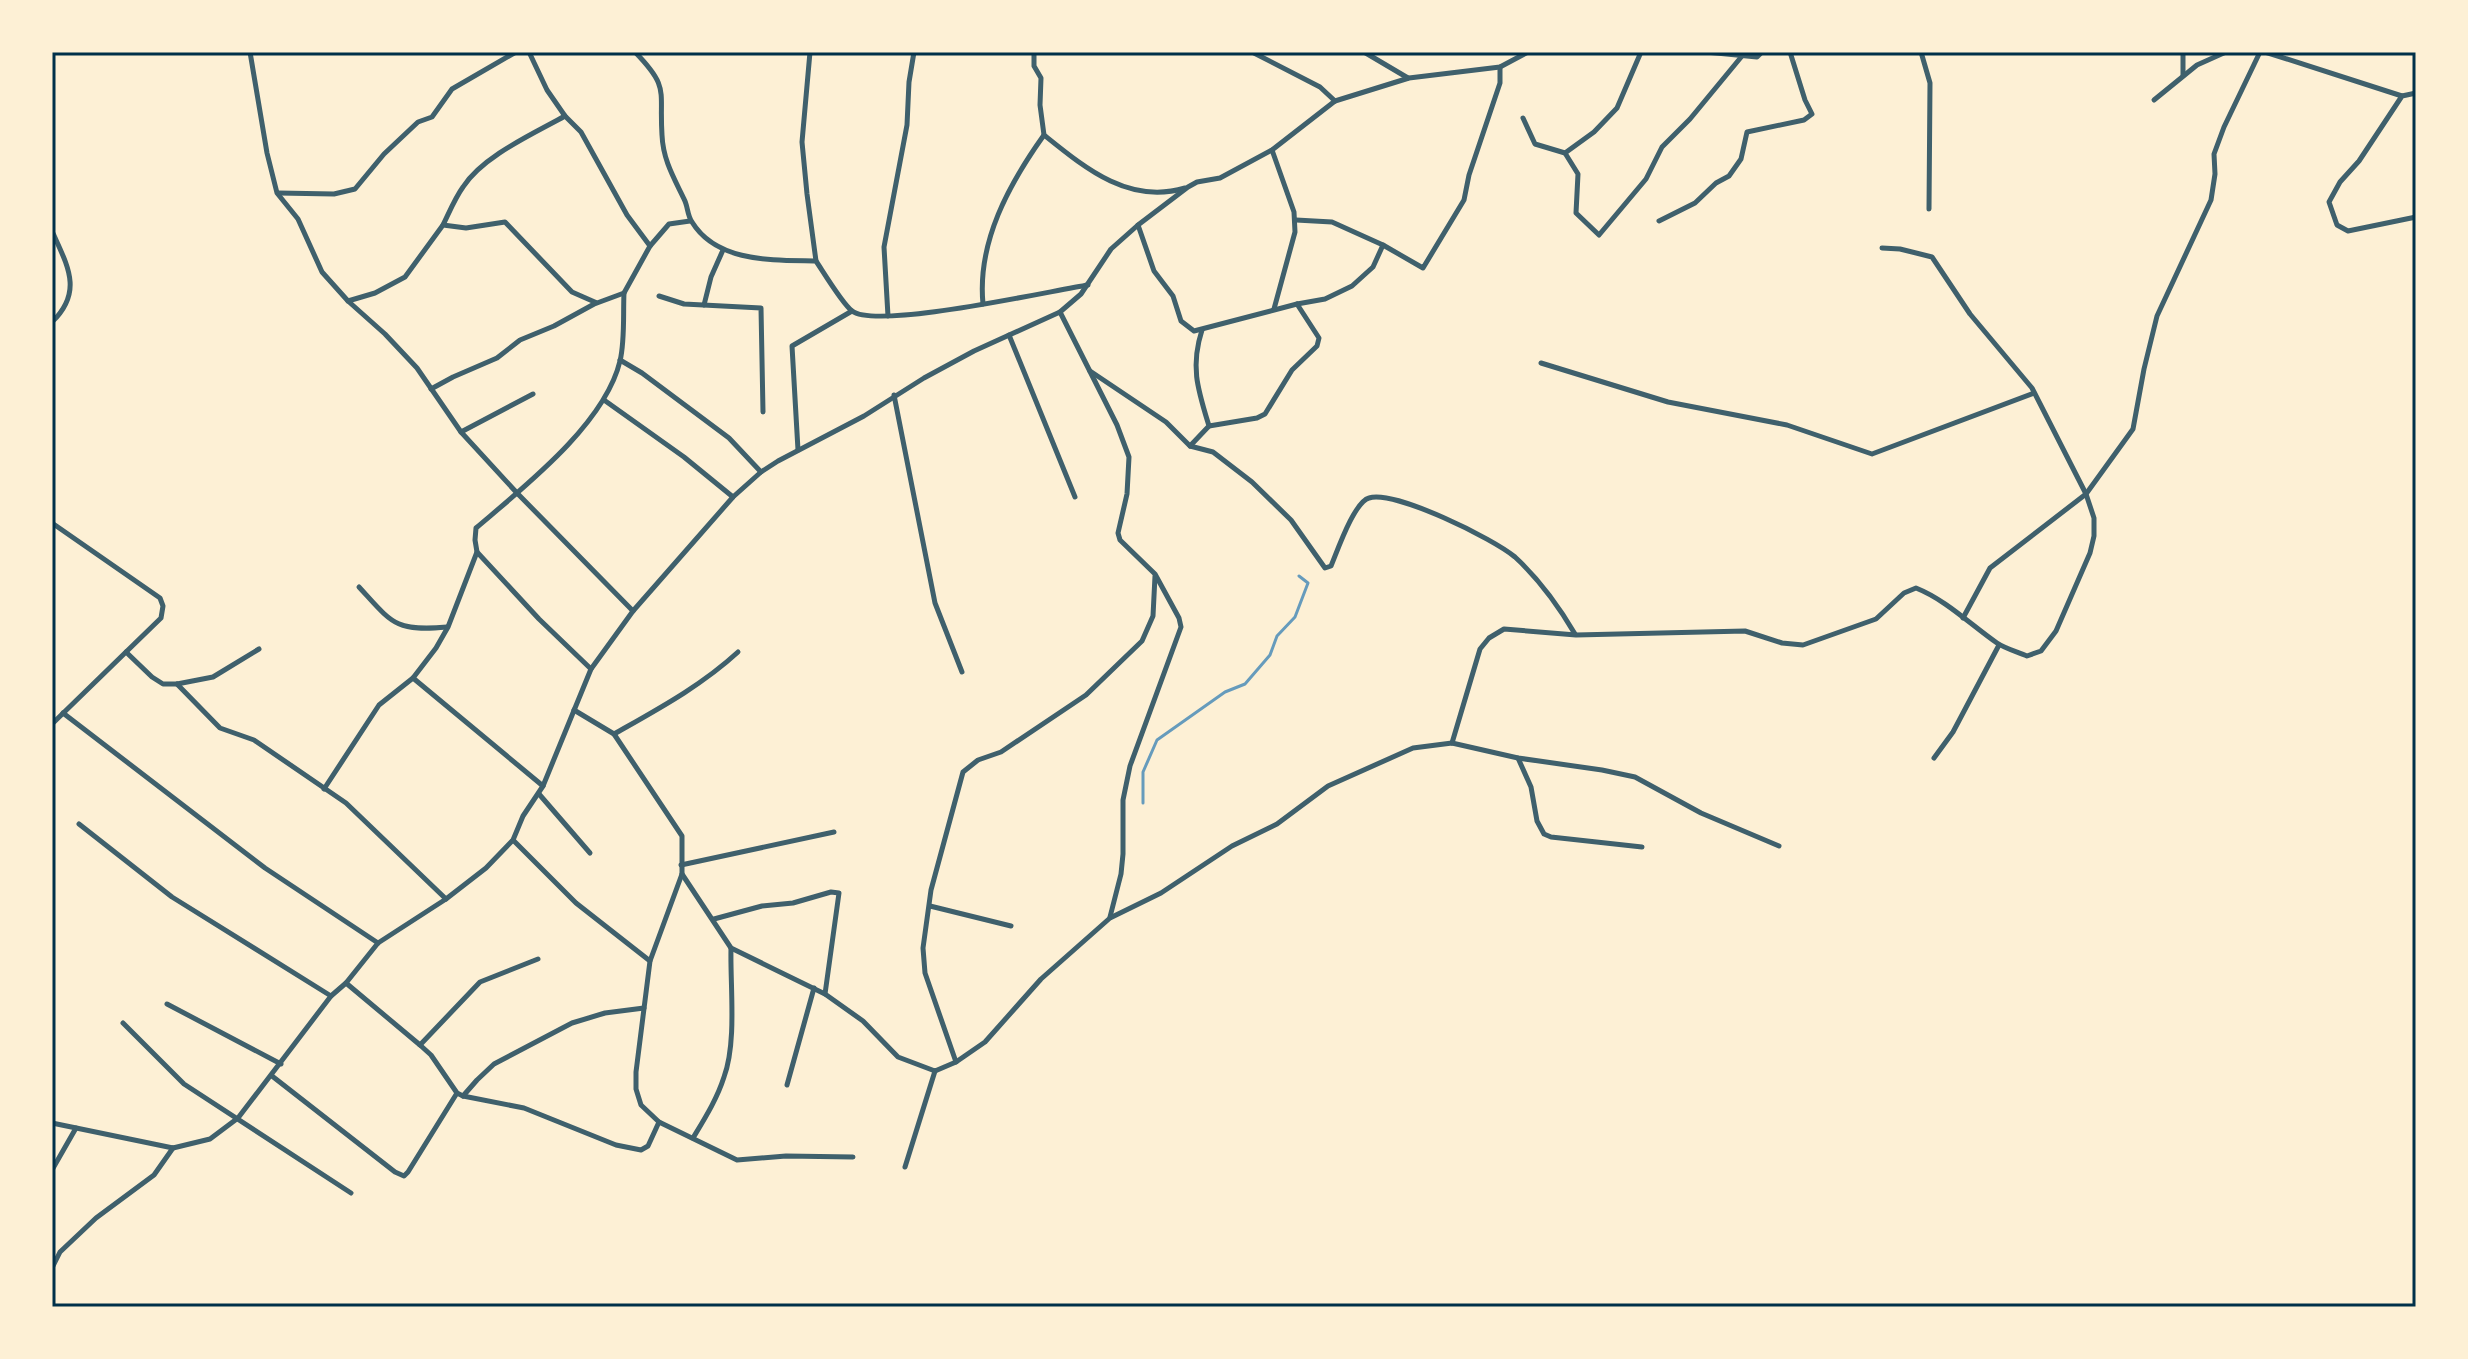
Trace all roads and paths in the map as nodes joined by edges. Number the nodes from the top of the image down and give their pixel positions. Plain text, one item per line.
1 (250, 52) edge
2 (516, 52) edge
3 (529, 52) edge
4 (635, 52) edge
5 (810, 52) edge
6 (914, 52) edge
7 (1034, 52) edge
8 (1252, 52) edge
9 (1364, 52) edge
10 (1641, 52) edge
11 (1706, 52) edge
12 (1762, 52) edge
13 (1790, 52) edge
14 (1921, 52) edge
15 (2183, 52) edge
16 (2226, 52) edge
17 (2263, 52) edge
18 (1524, 53) edge
19 (1742, 56) junction
20 (1500, 67) junction
21 (2183, 76) junction
22 (1409, 78) junction
23 (2416, 93) edge
24 (2402, 96) junction
25 (2154, 100) dead end
26 (1335, 101) junction
27 (565, 116) junction
28 (1523, 118) dead end
29 (1044, 135) junction
30 (1272, 150) junction
31 (1565, 153) junction
32 (1188, 187) junction
33 (277, 193) junction
34 (1929, 209) dead end
35 (2416, 217) edge
36 (1296, 220) junction
37 (690, 221) junction
38 (1659, 221) dead end
39 (443, 225) junction
40 (1138, 225) junction
41 (52, 231) edge
42 (1383, 245) junction
43 (650, 246) junction
44 (1882, 248) dead end
45 (723, 250) junction
46 (816, 261) junction
47 (1089, 284) junction
48 (624, 293) junction
49 (659, 296) dead end
50 (348, 301) junction
51 (597, 303) junction
52 (983, 304) junction
53 (1297, 304) junction
54 (704, 305) junction
55 (1273, 310) junction
56 (852, 311) junction
57 (1060, 312) junction
58 (888, 316) junction
59 (52, 322) edge
60 (1202, 330) junction
61 (1009, 335) junction
62 (620, 360) junction
63 (1541, 363) dead end
64 (1090, 371) junction
65 (431, 389) junction
66 (2034, 393) junction
67 (533, 394) dead end
68 (894, 395) junction
69 (604, 400) junction
70 (763, 412) dead end
71 (1209, 426) junction
72 (461, 432) junction
73 (1190, 446) junction
74 (798, 450) junction
75 (761, 472) junction
76 (517, 493) junction
77 (2086, 494) junction
78 (733, 497) junction
79 (1075, 497) dead end
80 (52, 523) edge
81 (477, 552) junction
82 (1155, 574) junction
83 (359, 587) dead end
84 (633, 611) junction
85 (1963, 618) junction
86 (448, 627) junction
87 (1576, 635) junction
88 (1999, 645) junction
89 (259, 649) dead end
90 (126, 652) junction
91 (738, 652) dead end
92 (591, 669) junction
93 (962, 672) dead end
94 (413, 678) junction
95 (177, 684) junction
96 (574, 710) junction
97 (63, 713) junction
98 (52, 724) edge
99 (614, 734) junction
100 (1452, 743) junction
101 (1518, 758) junction
102 (1934, 758) dead end
103 (543, 786) junction
104 (324, 789) junction
105 (539, 794) junction
106 (79, 824) dead end
107 (834, 832) dead end
108 (513, 840) junction
109 (1779, 846) dead end
110 (1642, 847) dead end
111 (590, 853) dead end
112 (681, 865) junction
113 (682, 874) junction
114 (446, 899) junction
115 (930, 906) junction
116 (1110, 918) junction
117 (714, 919) junction
118 (1011, 926) dead end
119 (378, 943) junction
120 (731, 948) junction
121 (538, 959) dead end
122 (650, 961) junction
123 (346, 983) junction
124 (814, 988) junction
125 (825, 994) junction
126 (331, 996) junction
127 (167, 1004) dead end
128 (644, 1008) junction
129 (123, 1023) dead end
130 (420, 1045) junction
131 (956, 1062) junction
132 (281, 1064) junction
133 (935, 1071) junction
134 (272, 1076) junction
135 (787, 1085) dead end
136 (460, 1095) junction
137 (238, 1118) junction
138 (659, 1122) junction
139 (52, 1123) edge
140 (76, 1128) junction
141 (693, 1138) junction
142 (173, 1148) junction
143 (853, 1157) dead end
144 (905, 1167) dead end
145 (52, 1170) edge
146 (351, 1193) dead end
147 (52, 1268) edge

1 - 33 street
2 - 33 street
3 - 27 street
4 - 37 street
5 - 46 street
6 - 58 street
7 - 29 street
8 - 26 street
9 - 22 street
10 - 31 street
11 - 19 street
12 - 19 street
13 - 38 street
14 - 34 street
15 - 21 street
16 - 21 street
17 - 24 street
17 - 77 street
18 - 20 street
19 - 31 street
20 - 22 street
20 - 42 street
21 - 25 street
22 - 26 street
23 - 24 street
24 - 35 street
26 - 30 street
27 - 39 street
27 - 43 street
28 - 31 street
29 - 32 street
29 - 52 street
30 - 32 street
30 - 36 street
32 - 40 street
33 - 50 street
36 - 42 street
36 - 55 street
37 - 43 street
37 - 45 street
39 - 50 street
39 - 51 street
40 - 47 street
40 - 60 street
41 - 59 street
42 - 53 street
43 - 48 street
44 - 66 street
45 - 46 street
45 - 54 street
46 - 56 street
47 - 52 street
47 - 57 street
48 - 51 street
48 - 62 street
49 - 54 street
50 - 65 street
51 - 65 street
52 - 58 street
53 - 55 street
53 - 71 street
54 - 70 street
55 - 60 street
56 - 58 street
56 - 74 street
57 - 61 street
57 - 64 street
60 - 71 street
61 - 68 street
61 - 79 street
62 - 69 street
62 - 75 street
63 - 66 street
64 - 73 street
64 - 82 street
65 - 72 street
66 - 77 street
67 - 72 street
68 - 74 street
68 - 93 street
69 - 76 street
69 - 78 street
71 - 73 street
72 - 76 street
73 - 87 street
74 - 75 street
75 - 78 street
76 - 81 street
76 - 84 street
77 - 85 street
77 - 88 street
78 - 84 street
80 - 90 street
81 - 86 street
81 - 92 street
82 - 115 street
82 - 116 street
83 - 86 street
84 - 92 street
85 - 87 street
85 - 88 street
86 - 94 street
87 - 100 street
88 - 102 street
89 - 95 street
90 - 95 street
90 - 97 street
91 - 99 street
92 - 96 street
94 - 103 street
94 - 104 street
95 - 104 street
96 - 99 street
96 - 103 street
97 - 98 street
97 - 119 street
99 - 112 street
100 - 101 street
100 - 116 street
101 - 109 street
101 - 110 street
103 - 105 street
104 - 114 street
105 - 108 street
105 - 111 street
106 - 126 street
107 - 112 street
108 - 114 street
108 - 122 street
112 - 113 street
113 - 117 street
113 - 122 street
114 - 119 street
115 - 118 street
115 - 131 street
116 - 131 street
117 - 120 street
117 - 125 street
119 - 123 street
120 - 124 street
120 - 141 street
121 - 130 street
122 - 128 street
123 - 126 street
123 - 130 street
124 - 125 street
124 - 135 street
125 - 133 street
126 - 132 street
127 - 132 street
128 - 136 street
128 - 138 street
129 - 137 street
130 - 136 street
131 - 133 street
132 - 134 street
133 - 144 street
134 - 136 street
134 - 137 street
136 - 138 street
137 - 142 street
137 - 146 street
138 - 141 street
139 - 140 street
140 - 142 street
140 - 145 street
141 - 143 street
142 - 147 street

